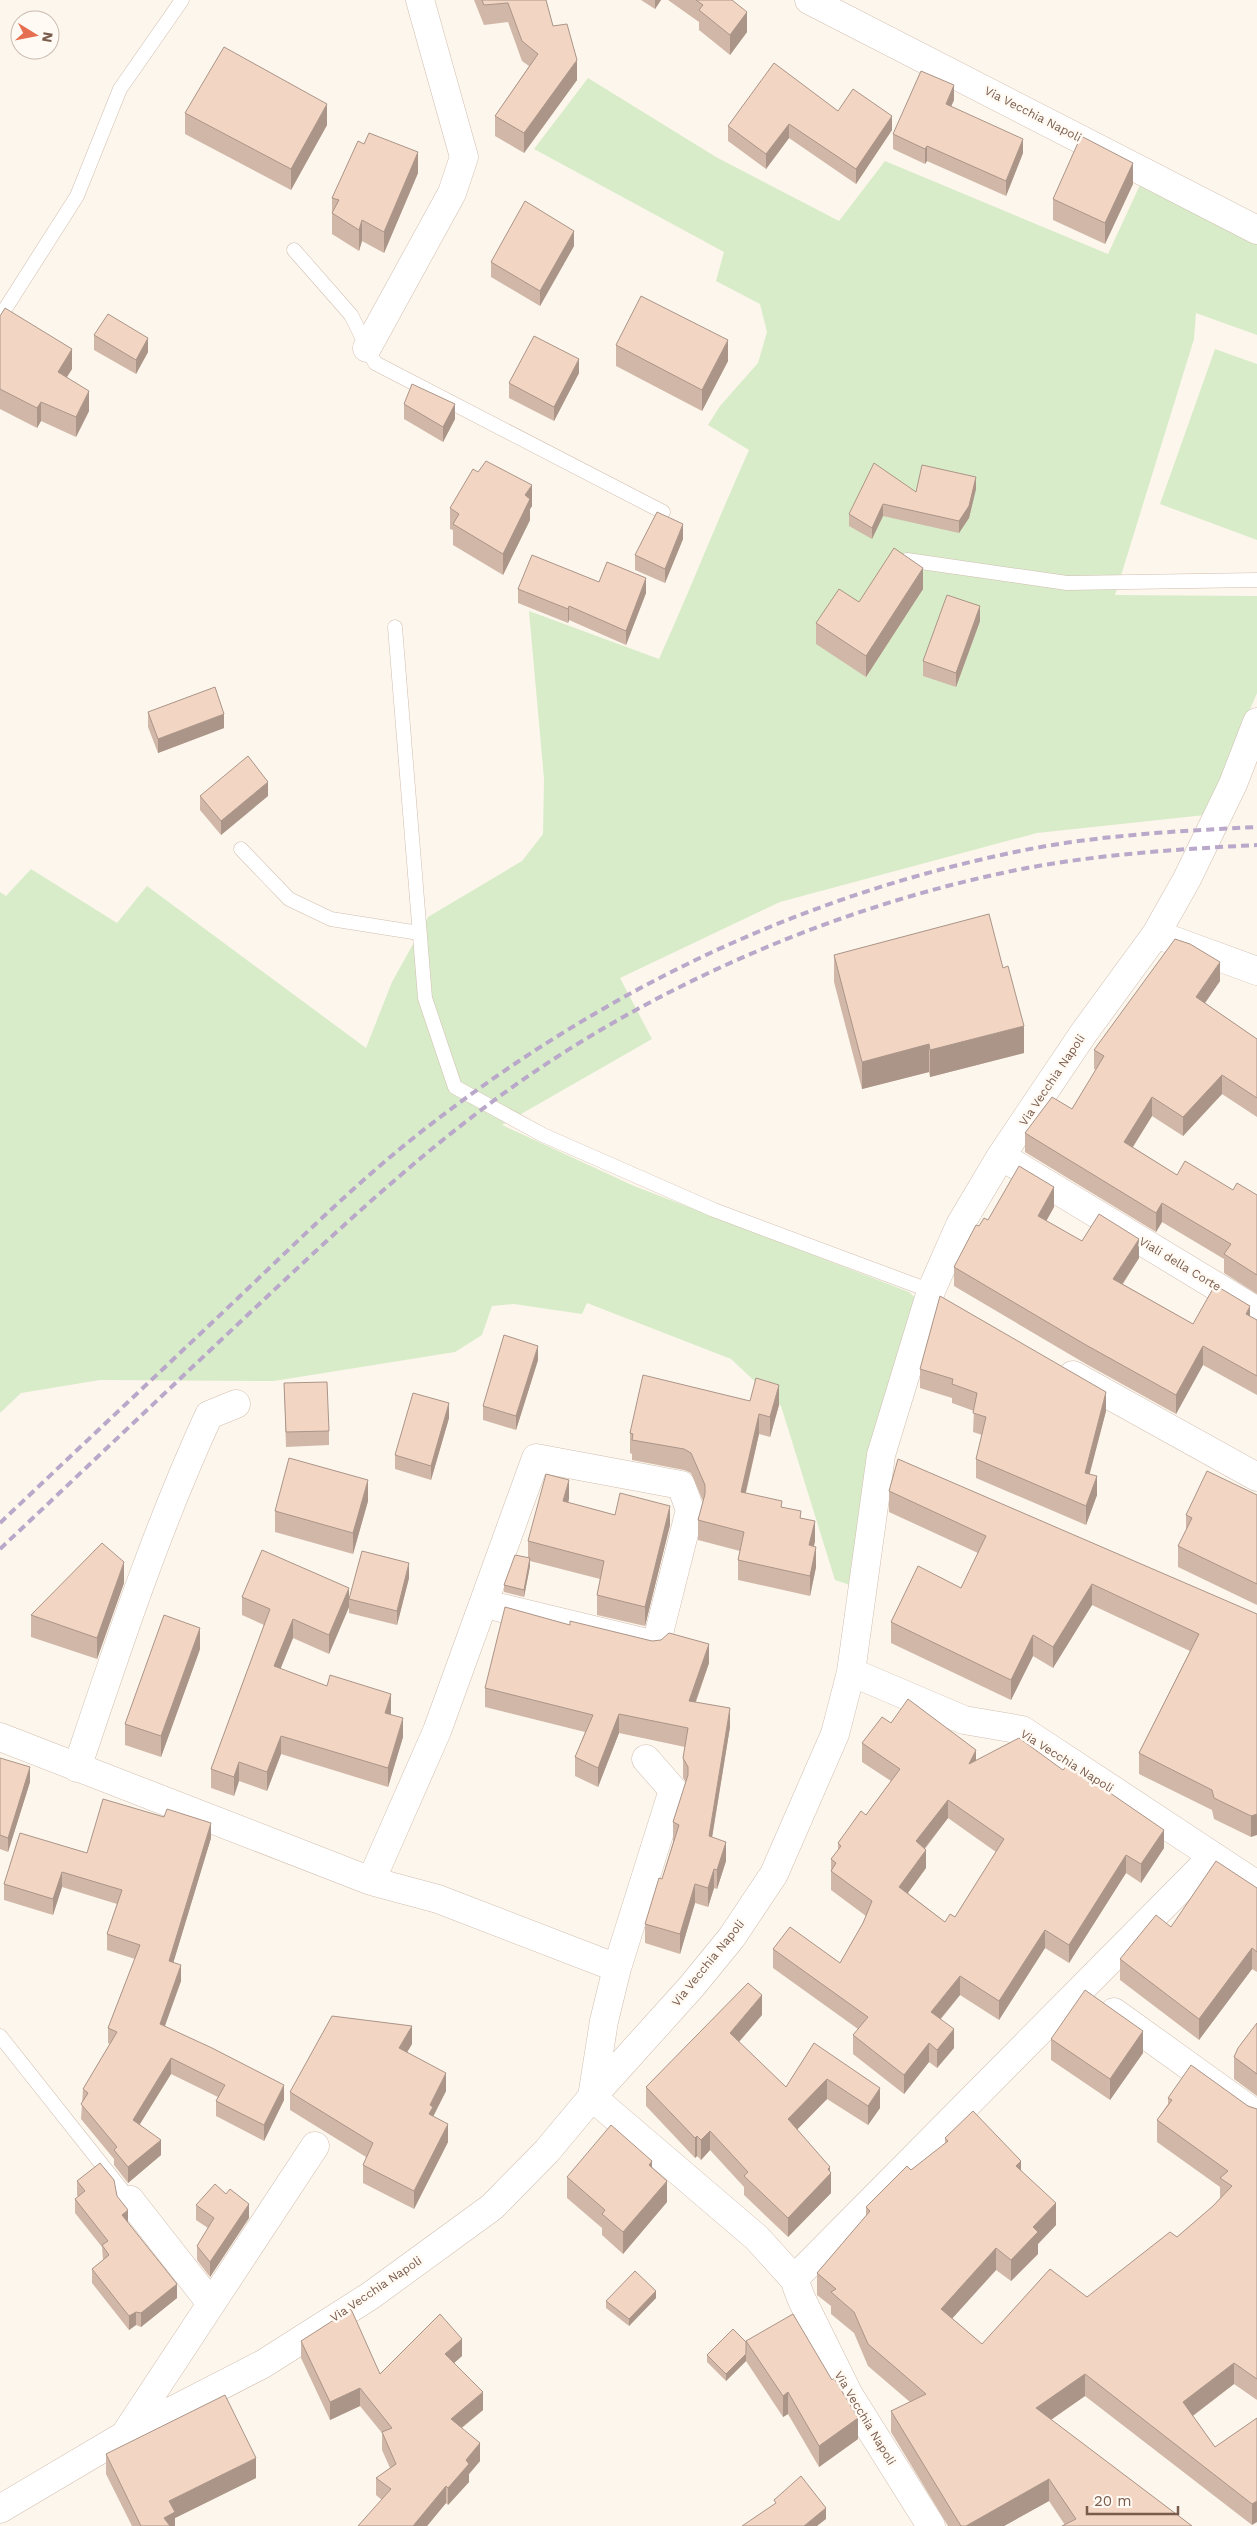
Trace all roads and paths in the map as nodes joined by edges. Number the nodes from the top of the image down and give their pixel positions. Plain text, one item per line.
1 (182, 0) edge
2 (420, 0) edge
3 (809, 0) edge
4 (1257, 230) edge
5 (294, 250) dead end
6 (0, 317) edge
7 (367, 348) junction
8 (663, 512) dead end
9 (907, 560) edge
10 (1257, 580) edge
11 (395, 627) dead end
12 (1257, 722) edge
13 (242, 849) dead end
14 (419, 933) junction
15 (1156, 934) junction
16 (1257, 971) edge
17 (1001, 1156) junction
18 (931, 1291) junction
19 (956, 1306) edge
20 (1257, 1311) edge
21 (1054, 1363) edge
22 (236, 1404) dead end
23 (880, 1455) junction
24 (907, 1467) edge
25 (1257, 1477) edge
26 (485, 1604) junction
27 (852, 1672) junction
28 (0, 1737) edge
29 (646, 1759) dead end
30 (77, 1768) junction
31 (1213, 1856) junction
32 (371, 1881) junction
33 (1257, 1885) edge
34 (617, 1968) junction
35 (1082, 1989) junction
36 (0, 2036) edge
37 (592, 2097) junction
38 (1257, 2115) edge
39 (315, 2146) dead end
40 (130, 2200) joint
41 (794, 2279) junction
42 (210, 2302) junction
43 (125, 2435) junction
44 (0, 2509) edge
45 (932, 2526) edge

1 - 6 lane
2 - 7 street
3 - 4 street, Via Vecchia Napoli
5 - 7 lane
7 - 8 lane
9 - 10 lane
11 - 14 lane
12 - 15 street, Via Vecchia Napoli
13 - 14 lane
14 - 18 lane
15 - 16 street
15 - 17 street, Via Vecchia Napoli
17 - 18 street, Via Vecchia Napoli
17 - 20 street, Viali della Corte
18 - 19 street
18 - 23 street, Via Vecchia Napoli
21 - 25 street
22 - 30 street
23 - 24 street
23 - 27 street, Via Vecchia Napoli
26 - 26 street
26 - 32 street
27 - 31 street, Via Vecchia Napoli
27 - 37 street, Via Vecchia Napoli
28 - 30 street
29 - 34 street
30 - 32 street
31 - 33 street, Via Vecchia Napoli
31 - 35 street
32 - 34 street
34 - 37 street
35 - 38 street
35 - 41 street
36 - 40 lane
37 - 41 street, Via Vecchia Napoli
37 - 43 street, Via Vecchia Napoli
39 - 42 street, Via Vecchia Napoli
40 - 42 street
41 - 45 street, Via Vecchia Napoli
42 - 43 street, Via Vecchia Napoli
43 - 44 street, Via Vecchia Napoli

